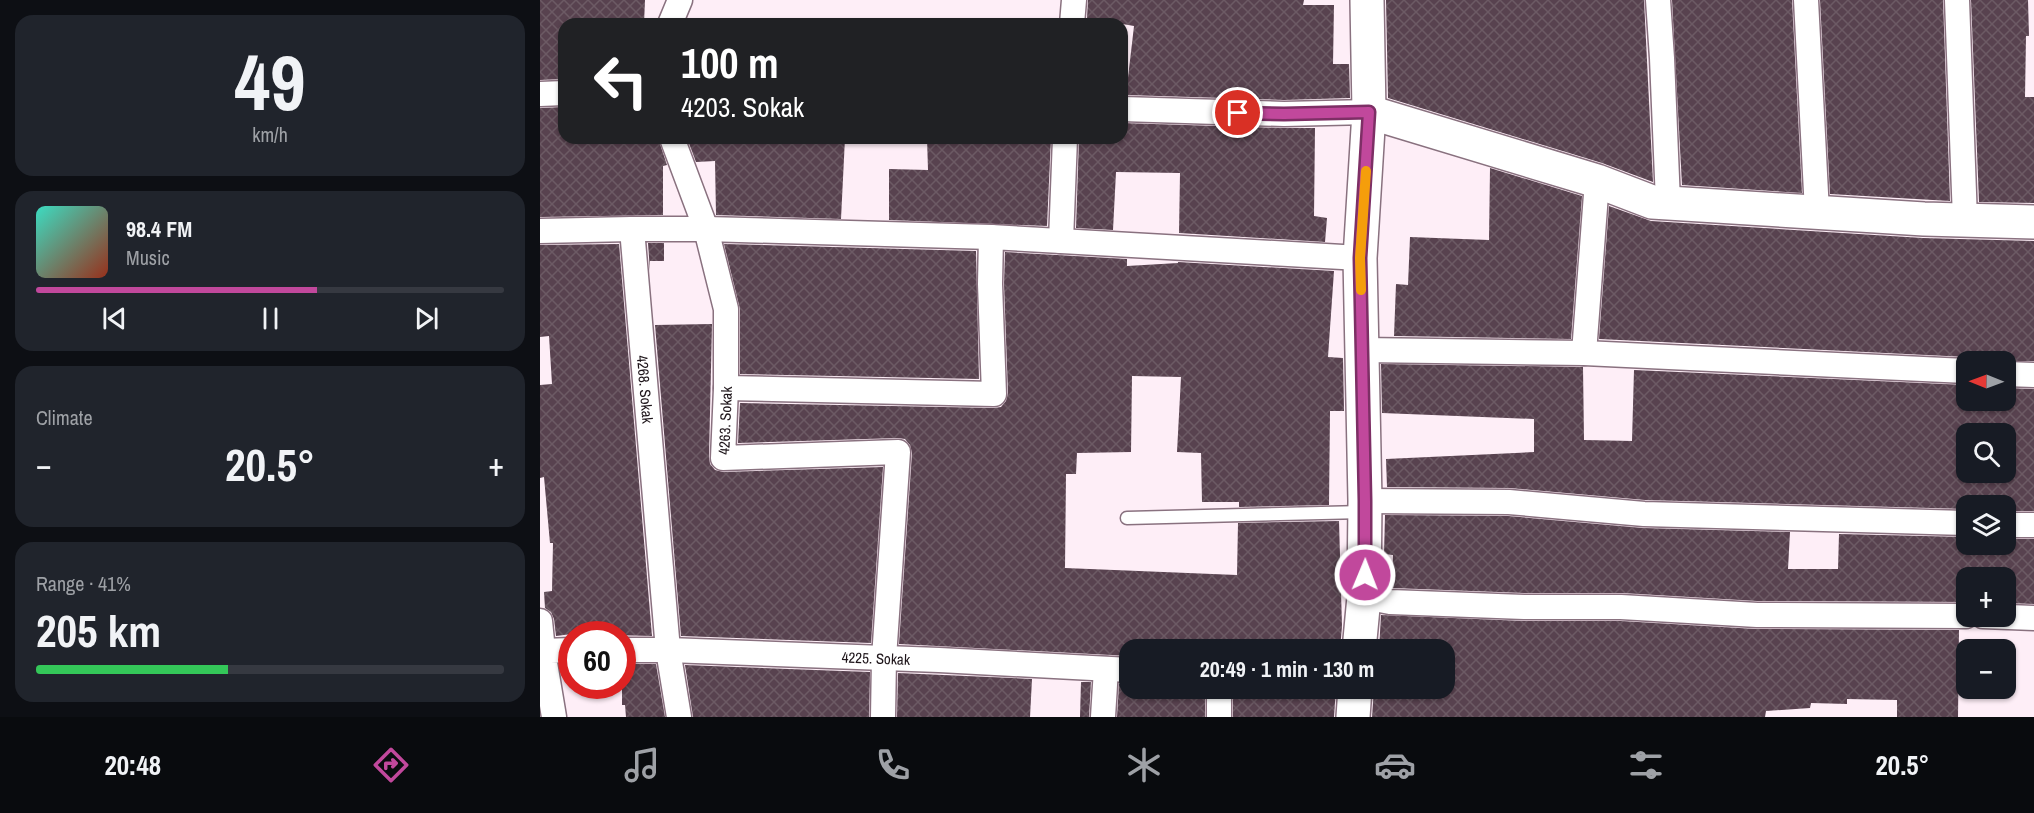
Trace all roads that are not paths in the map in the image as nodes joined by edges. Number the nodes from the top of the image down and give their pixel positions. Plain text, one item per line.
1 (680, 0) edge
2 (1074, 0) edge
3 (1366, 0) edge
4 (1658, 0) edge
5 (1806, 0) edge
6 (1957, 0) edge
7 (672, 18) edge
8 (1072, 18) edge
9 (558, 93) edge
10 (540, 94) edge
11 (1128, 109) edge
12 (1369, 112) junction
13 (674, 144) edge
14 (1065, 144) edge
15 (1597, 181) junction
16 (1668, 202) junction
17 (1817, 212) junction
18 (1965, 220) junction
19 (2034, 222) edge
20 (706, 229) junction
21 (632, 230) junction
22 (540, 231) edge
23 (991, 237) junction
24 (1061, 241) junction
25 (1360, 258) junction
26 (1363, 350) junction
27 (1584, 353) junction
28 (1956, 371) edge
29 (2016, 374) edge
30 (2034, 375) edge
31 (726, 388) junction
32 (1365, 507) junction
33 (1127, 518) dead end
34 (1956, 523) edge
35 (2016, 525) edge
36 (2034, 525) edge
37 (1364, 597) junction
38 (1956, 616) edge
39 (2016, 617) edge
40 (2034, 618) edge
41 (541, 633) edge
42 (1360, 639) edge
43 (558, 642) edge
44 (636, 650) edge
45 (668, 650) junction
46 (884, 658) junction
47 (1118, 669) edge
48 (1219, 699) edge
49 (1355, 699) edge
50 (554, 717) edge
51 (679, 717) edge
52 (883, 717) edge
53 (1103, 717) edge
54 (1219, 717) edge
55 (1353, 717) edge

1 - 7 street
2 - 8 street
3 - 12 main road
4 - 16 street
5 - 17 street
6 - 18 street
9 - 10 street
11 - 12 street
12 - 15 main road
12 - 25 main road
13 - 20 street
14 - 24 street
15 - 16 main road
15 - 27 street
16 - 17 main road
17 - 18 main road
18 - 19 main road
20 - 21 street
20 - 23 street
20 - 31 street, 4263. Sokak
21 - 22 street
21 - 45 street, 4268. Sokak
23 - 24 street
23 - 31 street
24 - 25 street
25 - 26 main road
26 - 27 street
26 - 32 main road
27 - 28 street
29 - 30 street
31 - 46 street, 4263. Sokak
32 - 33 lane
32 - 34 street
32 - 37 main road
35 - 36 street
37 - 38 street
37 - 42 main road
39 - 40 street
41 - 43 street
41 - 50 street
44 - 45 street, 4225. Sokak
45 - 46 street, 4225. Sokak
45 - 51 street, 4268. Sokak
46 - 47 street, 4225. Sokak
46 - 52 street, 4263. Sokak
47 - 53 street
48 - 54 street
49 - 55 main road

